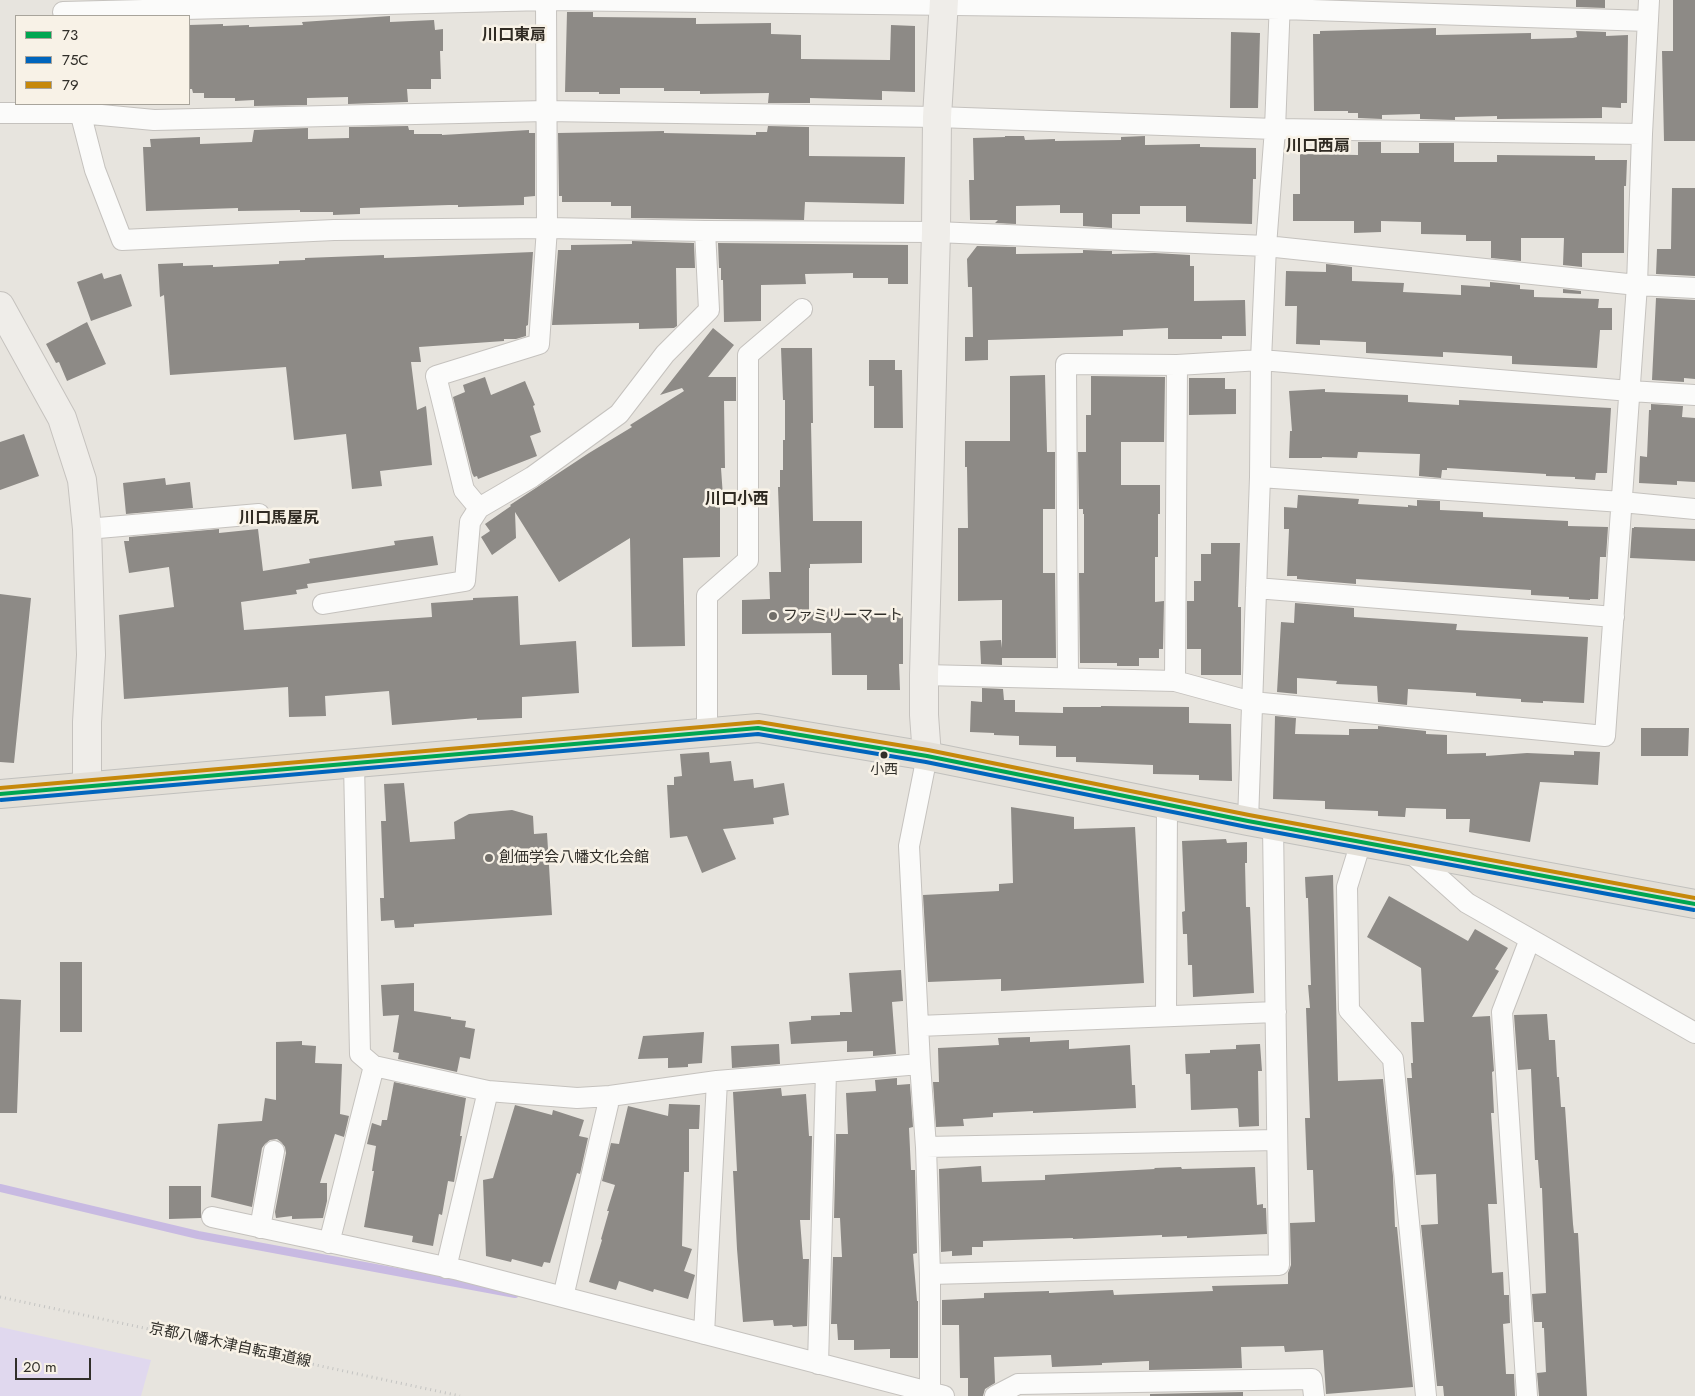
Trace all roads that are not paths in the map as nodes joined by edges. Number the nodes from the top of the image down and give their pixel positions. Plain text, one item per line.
1 (546, 0) edge
2 (1649, 0) edge
3 (944, 2) edge
4 (1280, 5) edge
5 (63, 9) edge
6 (1648, 21) junction
7 (79, 109) edge
8 (546, 111) junction
9 (0, 113) edge
10 (937, 117) junction
11 (1275, 129) junction
12 (1642, 134) junction
13 (547, 228) junction
14 (705, 231) junction
15 (936, 232) junction
16 (1266, 246) junction
17 (1637, 284) junction
18 (1695, 288) edge
19 (0, 306) edge
20 (802, 309) dead end
21 (1261, 360) junction
22 (1176, 365) junction
23 (1630, 391) junction
24 (1695, 395) edge
25 (1260, 477) junction
26 (1622, 502) junction
27 (479, 508) junction
28 (1695, 509) edge
29 (259, 514) dead end
30 (88, 529) junction
31 (1256, 588) junction
32 (323, 604) dead end
33 (1614, 617) junction
34 (924, 675) junction
35 (1068, 678) junction
36 (1175, 681) junction
37 (1252, 702) junction
38 (707, 732) junction
39 (927, 756) junction
40 (354, 763) junction
41 (87, 786) junction
42 (0, 794) edge
43 (1167, 804) junction
44 (1260, 823) junction
45 (1361, 842) junction
46 (1408, 850) junction
47 (1695, 904) edge
48 (1530, 939) junction
49 (1276, 1012) junction
50 (1166, 1015) junction
51 (918, 1026) junction
52 (1695, 1033) edge
53 (920, 1064) junction
54 (374, 1066) junction
55 (826, 1072) junction
56 (717, 1081) junction
57 (488, 1091) junction
58 (610, 1096) junction
59 (1277, 1140) junction
60 (926, 1147) junction
61 (274, 1151) dead end
62 (212, 1217) dead end
63 (260, 1228) junction
64 (329, 1243) junction
65 (446, 1268) junction
66 (930, 1274) junction
67 (563, 1297) junction
68 (704, 1334) junction
69 (818, 1364) junction
70 (1197, 1389) edge
71 (937, 1394) edge
72 (995, 1396) edge
73 (1314, 1396) edge
74 (1426, 1396) edge
75 (1527, 1396) edge

1 - 3 street
1 - 5 street
1 - 8 street
2 - 6 street
3 - 4 street
3 - 10 street
4 - 6 street
4 - 11 street
6 - 12 street
7 - 8 street
7 - 9 street
7 - 13 street
8 - 10 street
8 - 13 street
10 - 11 street
10 - 15 street
11 - 12 street
11 - 16 street
12 - 17 street
13 - 14 street
13 - 27 street
14 - 15 street
14 - 27 street
15 - 16 street
15 - 34 street
16 - 17 street
16 - 21 street
17 - 18 street
17 - 23 street
19 - 30 street
20 - 38 street
21 - 22 street
21 - 23 street
21 - 25 street
22 - 35 street
22 - 36 street
23 - 24 street
23 - 26 street
25 - 26 street
25 - 31 street
26 - 28 street
26 - 33 street
27 - 32 street
29 - 30 street
30 - 41 street
31 - 33 street
31 - 37 street
33 - 37 street
34 - 35 street
34 - 39 street
35 - 36 street
36 - 37 street
37 - 44 street
38 - 39 main road
38 - 40 main road
39 - 43 main road
39 - 51 street
40 - 41 main road
40 - 54 street
41 - 42 main road
43 - 44 main road
43 - 50 street
44 - 45 main road
44 - 49 street
45 - 46 main road
45 - 74 street
46 - 47 main road
46 - 48 street
48 - 52 street
48 - 75 street
49 - 50 street
49 - 59 street
50 - 51 street
51 - 53 street
53 - 55 street
53 - 60 street
54 - 57 street
54 - 64 street
55 - 56 street
55 - 69 street
56 - 58 street
56 - 68 street
57 - 58 street
57 - 65 street
58 - 67 street
59 - 60 street
59 - 66 street
60 - 66 street
61 - 63 street
62 - 63 street
63 - 64 street
64 - 65 street
65 - 67 street
66 - 71 street
67 - 68 street
68 - 69 street
69 - 71 street
70 - 72 street
70 - 73 street

